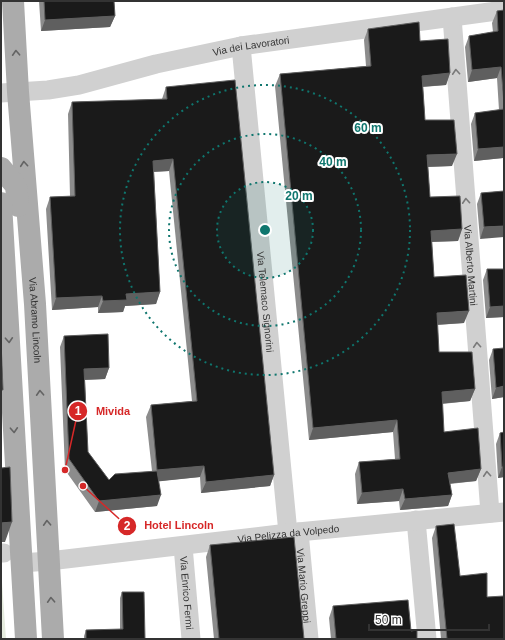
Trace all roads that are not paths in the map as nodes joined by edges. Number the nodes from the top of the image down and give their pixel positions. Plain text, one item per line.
1 (14, 1) edge
2 (504, 10) edge
3 (452, 17) junction
4 (241, 46) junction
5 (10, 92) edge
6 (1, 168) edge
7 (1, 203) edge
8 (32, 258) junction
9 (497, 513) edge
10 (416, 520) junction
11 (293, 533) junction
12 (183, 546) junction
13 (9, 556) edge
14 (49, 562) junction
15 (26, 639) edge
16 (54, 639) edge
17 (192, 639) edge
18 (309, 639) edge
19 (427, 639) edge

5 -> 1 main road, Via Abramo Lincoln
2 - 3 street, Via dei Lavoratori
3 - 4 street, Via dei Lavoratori
9 -> 3 street, Via Alberto Martini
4 - 5 street, Via dei Lavoratori
4 - 11 street, Via Telemaco Signorini
8 -> 5 main road, Via Abramo Lincoln
6 - 8 main road
7 -> 13 main road
14 -> 8 main road, Via Abramo Lincoln
9 - 10 street, Via Pelizza da Volpedo
10 - 11 street, Via Pelizza da Volpedo
10 - 19 street
11 - 12 street, Via Pelizza da Volpedo
11 - 18 street, Via Mario Greppi
12 - 14 street, Via Pelizza da Volpedo
12 - 17 street, Via Enrico Fermi
13 - 14 street, Via Pelizza da Volpedo
13 - 15 main road
16 -> 14 main road, Via Abramo Lincoln

